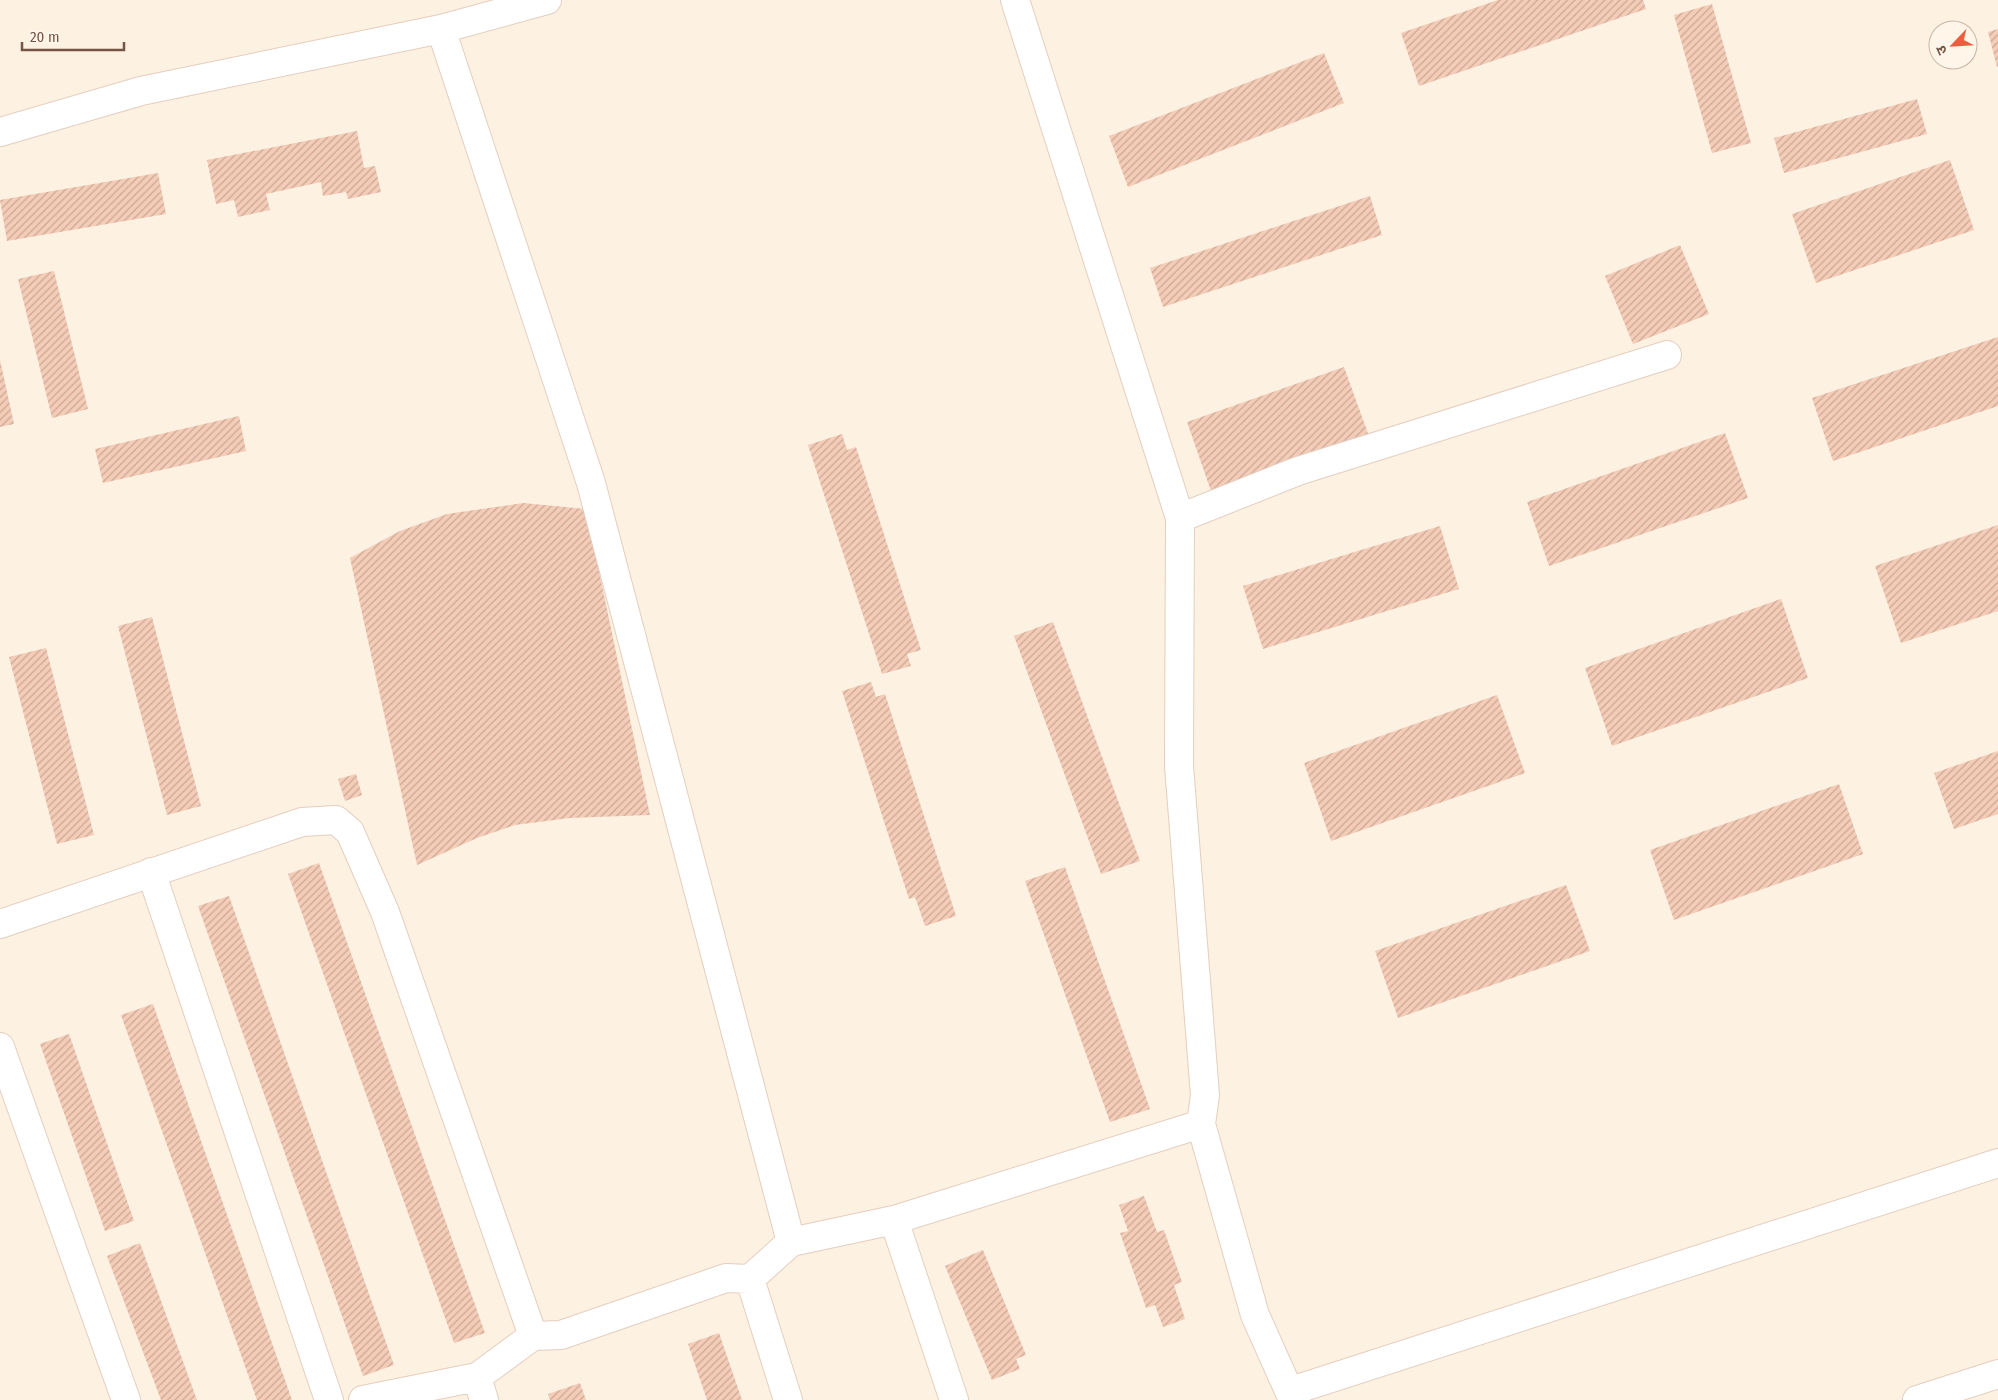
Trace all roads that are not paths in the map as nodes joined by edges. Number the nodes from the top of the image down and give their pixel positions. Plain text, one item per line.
1 (547, 0) edge
2 (1015, 0) edge
3 (503, 5) edge
4 (441, 29) junction
5 (0, 132) edge
6 (1667, 355) dead end
7 (1180, 518) junction
8 (151, 872) junction
9 (0, 924) edge
10 (0, 1047) edge
11 (1201, 1124) junction
12 (1998, 1163) edge
13 (894, 1220) junction
14 (791, 1242) junction
15 (750, 1279) junction
16 (533, 1336) junction
17 (1998, 1374) edge
18 (481, 1388) edge
19 (1292, 1396) edge
20 (126, 1400) edge
21 (328, 1400) edge
22 (364, 1400) edge
23 (788, 1400) edge
24 (954, 1400) edge
25 (1917, 1400) edge

1 - 3 street
2 - 7 street
3 - 4 street
4 - 5 street
4 - 14 street
6 - 7 street
7 - 11 street
8 - 9 street
8 - 16 street
8 - 21 street
10 - 20 street
11 - 13 street
11 - 19 street
12 - 19 street
13 - 14 street
13 - 24 street
14 - 15 street
15 - 16 street
15 - 23 street
16 - 18 street
17 - 25 street
18 - 22 street

